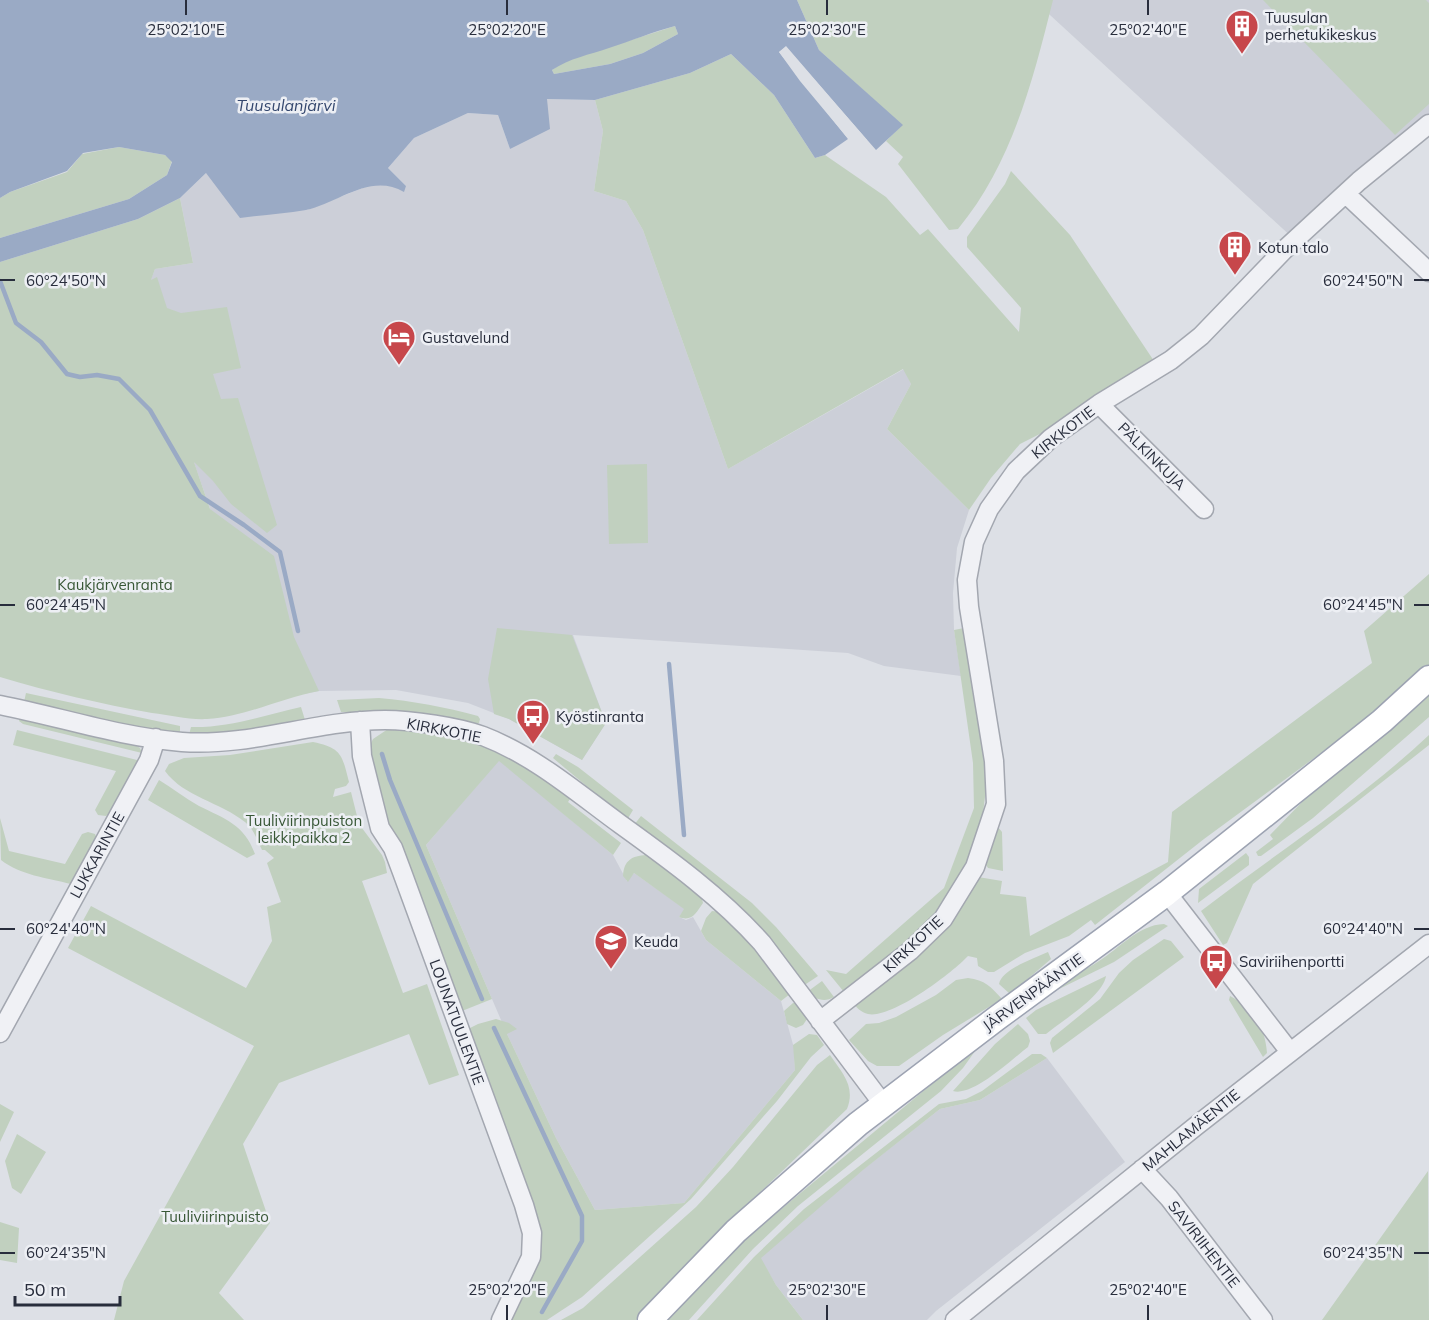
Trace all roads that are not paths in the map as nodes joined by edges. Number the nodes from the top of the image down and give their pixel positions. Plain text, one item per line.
1 (1429, 124) edge
2 (1346, 194) junction
3 (1429, 272) edge
4 (1099, 404) junction
5 (1204, 509) dead end
6 (1429, 678) edge
7 (0, 705) edge
8 (360, 721) junction
9 (156, 738) junction
10 (1167, 893) junction
11 (1429, 944) edge
12 (820, 1021) junction
13 (0, 1033) edge
14 (1290, 1052) junction
15 (883, 1104) junction
16 (1142, 1169) junction
17 (501, 1320) edge
18 (650, 1320) edge
19 (955, 1320) edge
20 (1263, 1320) edge

1 - 2 street, KIRKKOTIE
2 - 3 street
2 - 4 street, KIRKKOTIE
4 - 5 street, PÄLKINKUJA
4 - 12 street, KIRKKOTIE
6 - 10 main road, JÄRVENPÄÄNTIE
7 - 9 street, KIRKKOTIE
8 - 9 street, KIRKKOTIE
8 - 12 street, KIRKKOTIE
8 - 17 street, LOUNATUULENTIE
9 - 13 street, LUKKARINTIE
10 - 14 street
10 - 15 main road, JÄRVENPÄÄNTIE
11 - 14 street, MAHLAMÄENTIE
12 - 15 street, KIRKKOTIE
14 - 16 street, MAHLAMÄENTIE
15 - 18 main road, JÄRVENPÄÄNTIE
16 - 19 street, MAHLAMÄENTIE
16 - 20 street, SAVIRIIHENTIE

